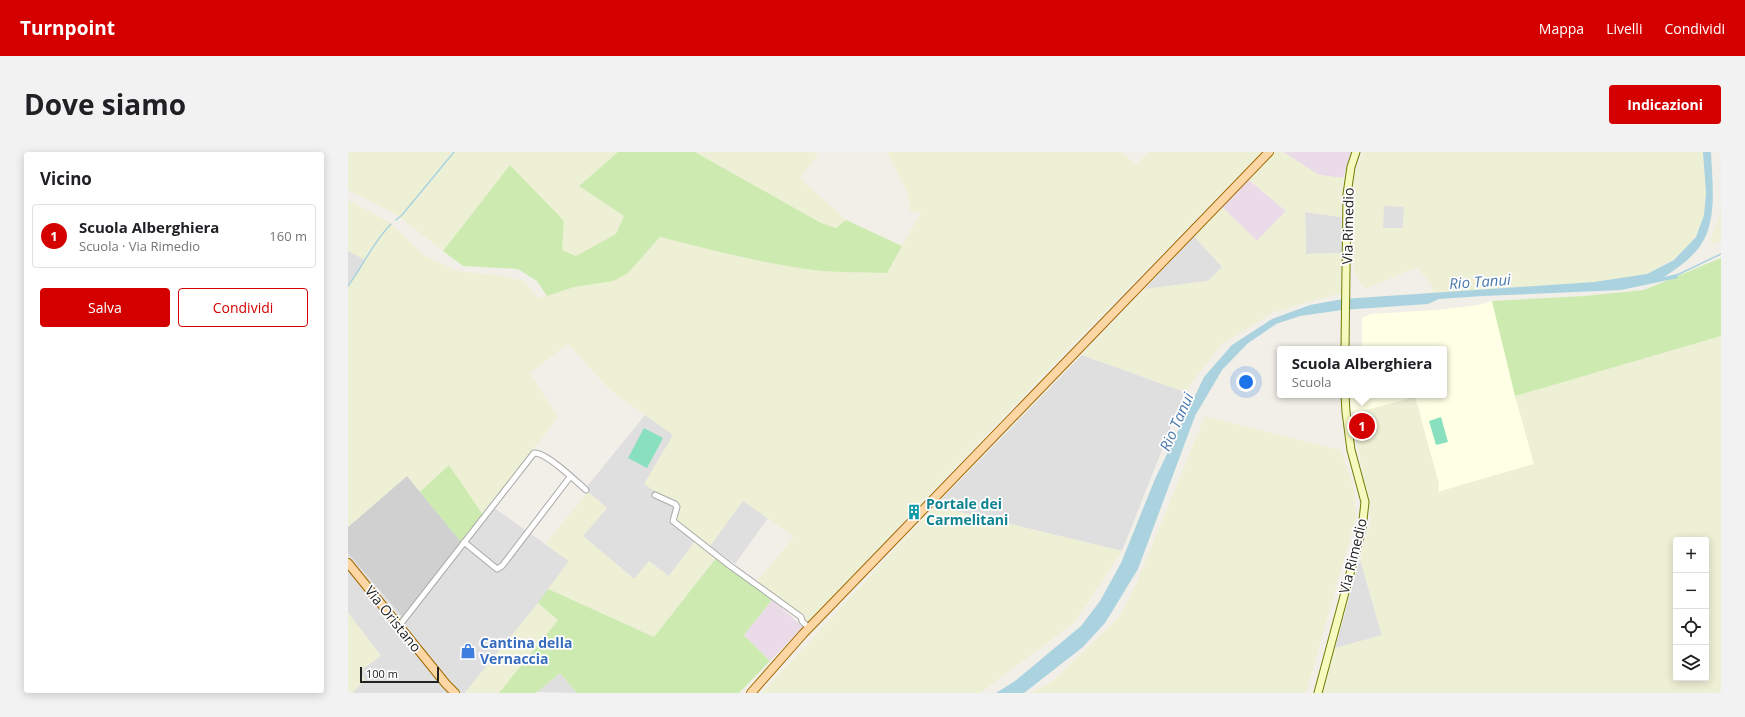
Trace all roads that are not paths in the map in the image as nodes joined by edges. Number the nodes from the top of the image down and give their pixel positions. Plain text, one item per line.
1 (1269, 152) edge
2 (1356, 152) edge
3 (1344, 346) edge
4 (1345, 398) edge
5 (570, 477) junction
6 (586, 490) dead end
7 (655, 495) dead end
8 (464, 542) junction
9 (348, 563) edge
10 (399, 626) junction
11 (809, 628) junction
12 (455, 693) edge
13 (751, 693) edge
14 (1318, 693) edge

1 - 11 main road
2 - 3 street, Via Rimedio
4 - 14 street, Via Rimedio
5 - 6 street
5 - 8 street
5 - 8 street
7 - 11 street
8 - 10 street
9 - 10 main road, Via Oristano
10 - 12 main road, Via Oristano
11 - 13 main road

